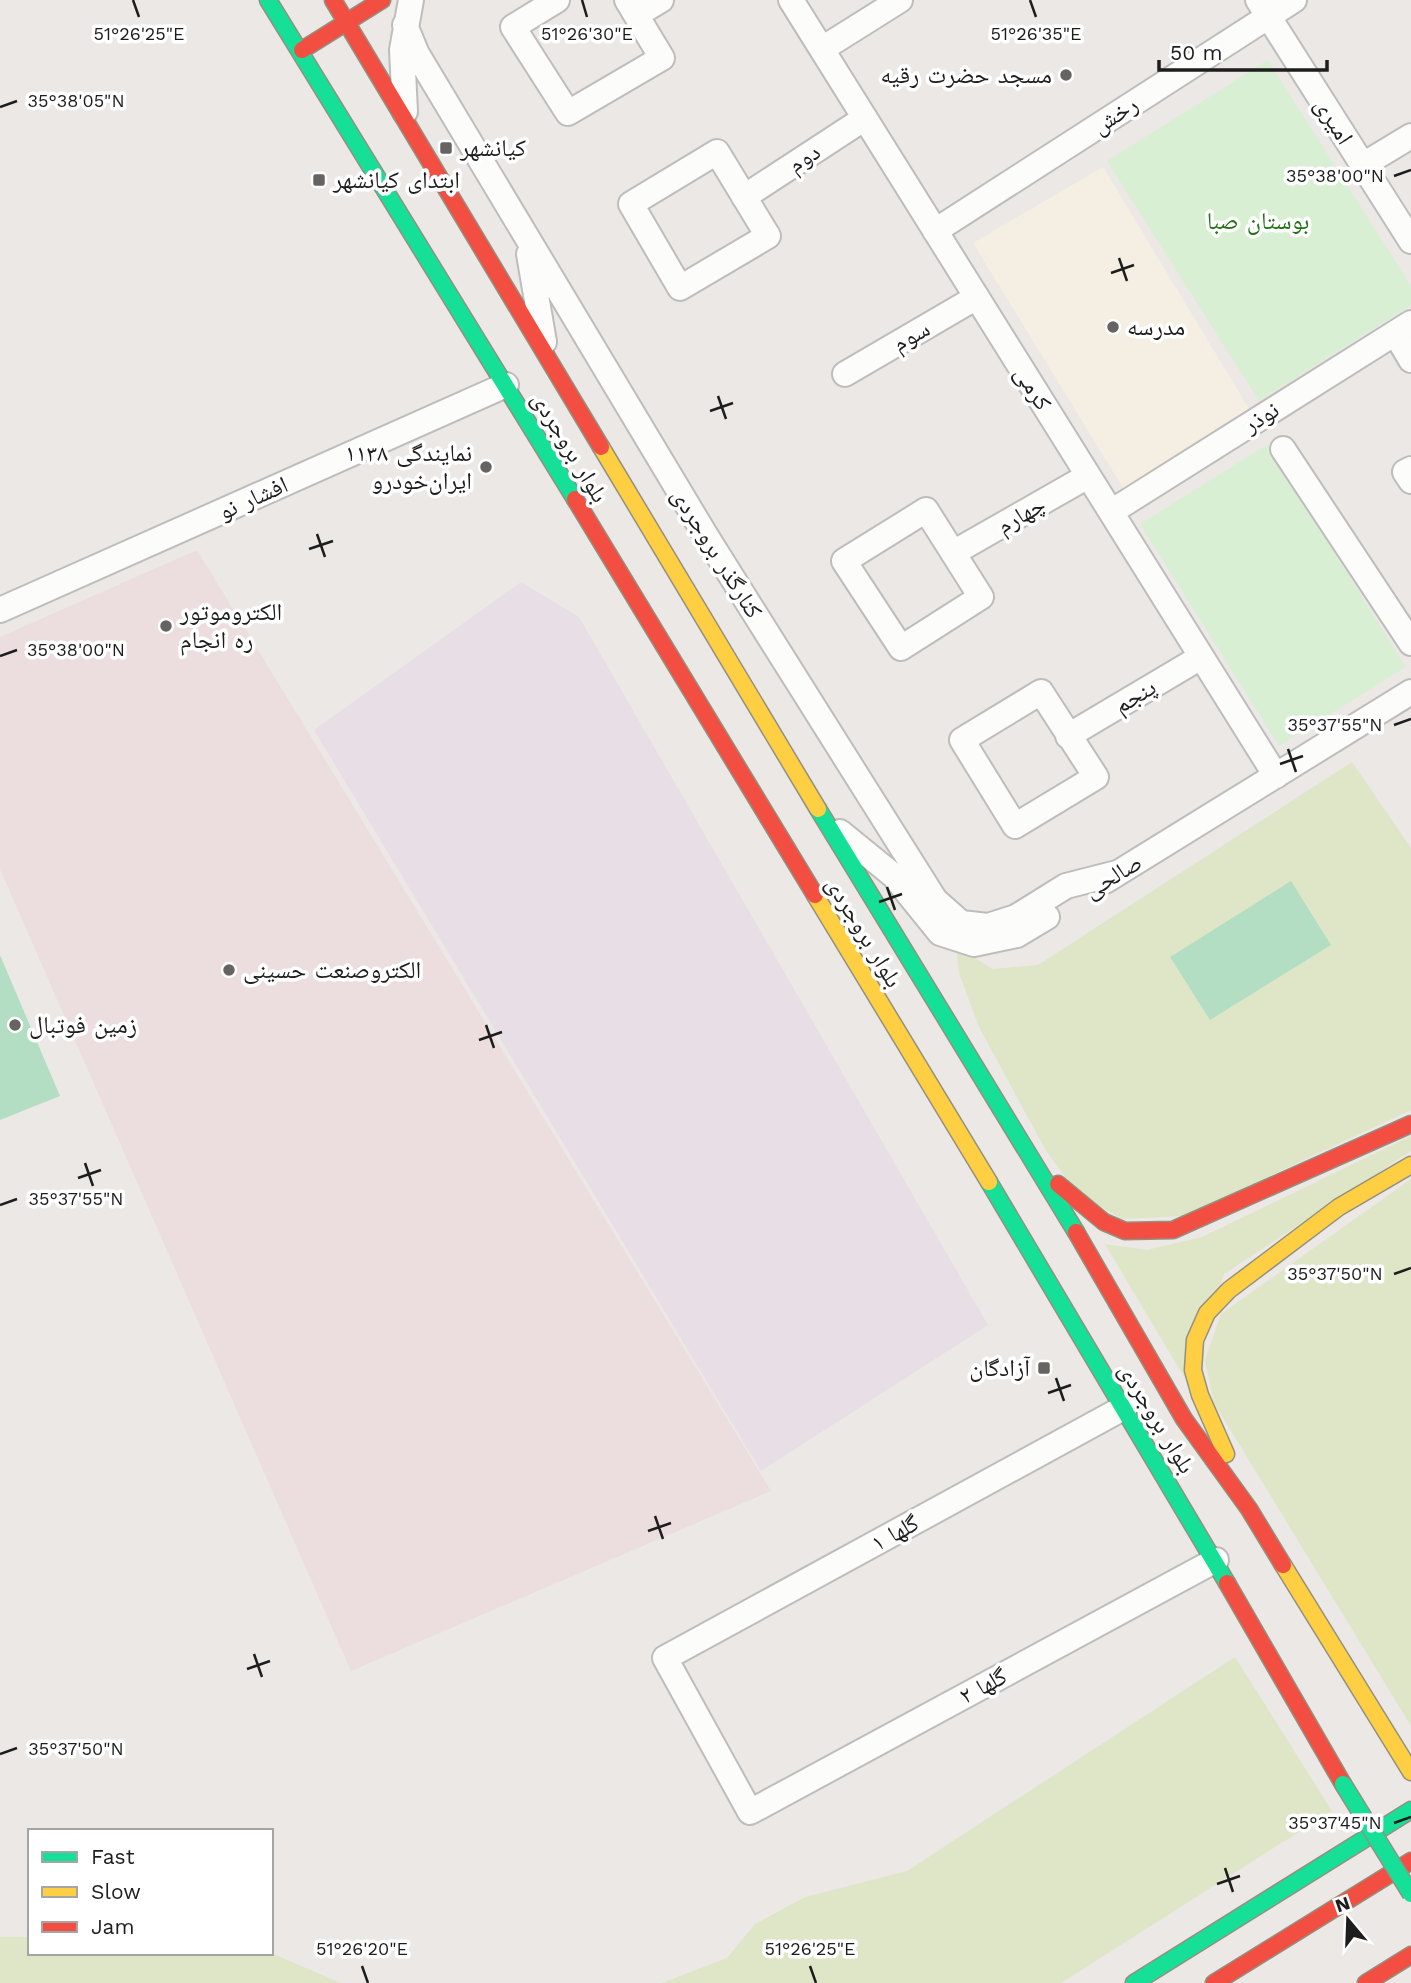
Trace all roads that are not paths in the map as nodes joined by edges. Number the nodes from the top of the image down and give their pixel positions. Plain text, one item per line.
1 (268, 0) edge
2 (333, 0) edge
3 (382, 0) edge
4 (411, 0) edge
5 (557, 0) edge
6 (661, 0) edge
7 (791, 0) edge
8 (900, 0) edge
9 (1294, 0) edge
10 (632, 8) edge
11 (1263, 8) edge
12 (347, 22) junction
13 (405, 25) junction
14 (822, 49) junction
15 (302, 50) junction
16 (865, 118) junction
17 (406, 120) junction
18 (1411, 136) edge
19 (1363, 165) junction
20 (744, 197) junction
21 (935, 231) junction
22 (527, 238) junction
23 (1411, 241) edge
24 (977, 297) junction
25 (1403, 328) edge
26 (546, 353) junction
27 (1411, 360) edge
28 (845, 374) dead end
29 (506, 385) junction
30 (1283, 449) dead end
31 (1411, 469) edge
32 (1088, 475) junction
33 (1411, 481) edge
34 (1111, 512) junction
35 (953, 554) junction
36 (0, 610) edge
37 (1411, 643) edge
38 (1201, 657) junction
39 (1411, 692) edge
40 (1068, 736) junction
41 (1276, 776) junction
42 (829, 823) junction
43 (1117, 873) junction
44 (1411, 1124) edge
45 (1411, 1165) edge
46 (1039, 1168) junction
47 (1125, 1407) junction
48 (1249, 1509) junction
49 (1216, 1560) junction
50 (1411, 1772) edge
51 (1411, 1810) edge
52 (750, 1812) joint
53 (1411, 1860) edge
54 (1411, 1894) edge
55 (1411, 1955) edge
56 (1134, 1983) edge
57 (1214, 1983) edge
58 (1366, 1983) edge

1 - 15 main road, بلوار بروجردی
2 - 12 main road, بلوار بروجردی
3 - 12 main road
4 - 13 street
5 - 10 street
6 - 10 street
7 - 14 street, کرمی
8 - 14 street
9 - 11 street, رخش
11 - 19 street, امیری
11 - 21 street, رخش
12 - 15 main road
12 - 17 main road, بلوار بروجردی
13 - 17 street
13 - 22 street, کنارگذر بروجردی
14 - 16 street, کرمی
15 - 29 main road, بلوار بروجردی
16 - 20 street, دوم
16 - 21 street, کرمی
17 - 26 main road, بلوار بروجردی
18 - 19 street
19 - 23 street, امیری
20 - 20 street
21 - 24 street, کرمی
22 - 26 street
22 - 43 street, کنارگذر بروجردی
24 - 28 street, سوم
24 - 32 street, کرمی
25 - 27 street
25 - 34 street, نوذر
26 - 42 main road, بلوار بروجردی
29 - 36 street, افشار نو
29 - 47 main road, بلوار بروجردی
30 - 37 street
31 - 33 street
32 - 34 street, کرمی
32 - 35 street, چهارم
34 - 38 street, کرمی
35 - 35 street
38 - 40 street, پنجم
38 - 41 street, کرمی
39 - 41 street, صالحی
40 - 40 street
41 - 43 street, صالحی
42 - 43 street, صالحی
42 - 46 main road, بلوار بروجردی
44 - 46 main road
45 - 48 main road
46 - 48 main road, بلوار بروجردی
47 - 49 main road, بلوار بروجردی
47 - 52 street, گلها ۱
48 - 50 main road, بلوار بروجردی
49 - 52 street, گلها ۲
49 - 54 main road, بلوار بروجردی, bridge
51 - 56 main road
53 - 57 main road
55 - 58 main road

